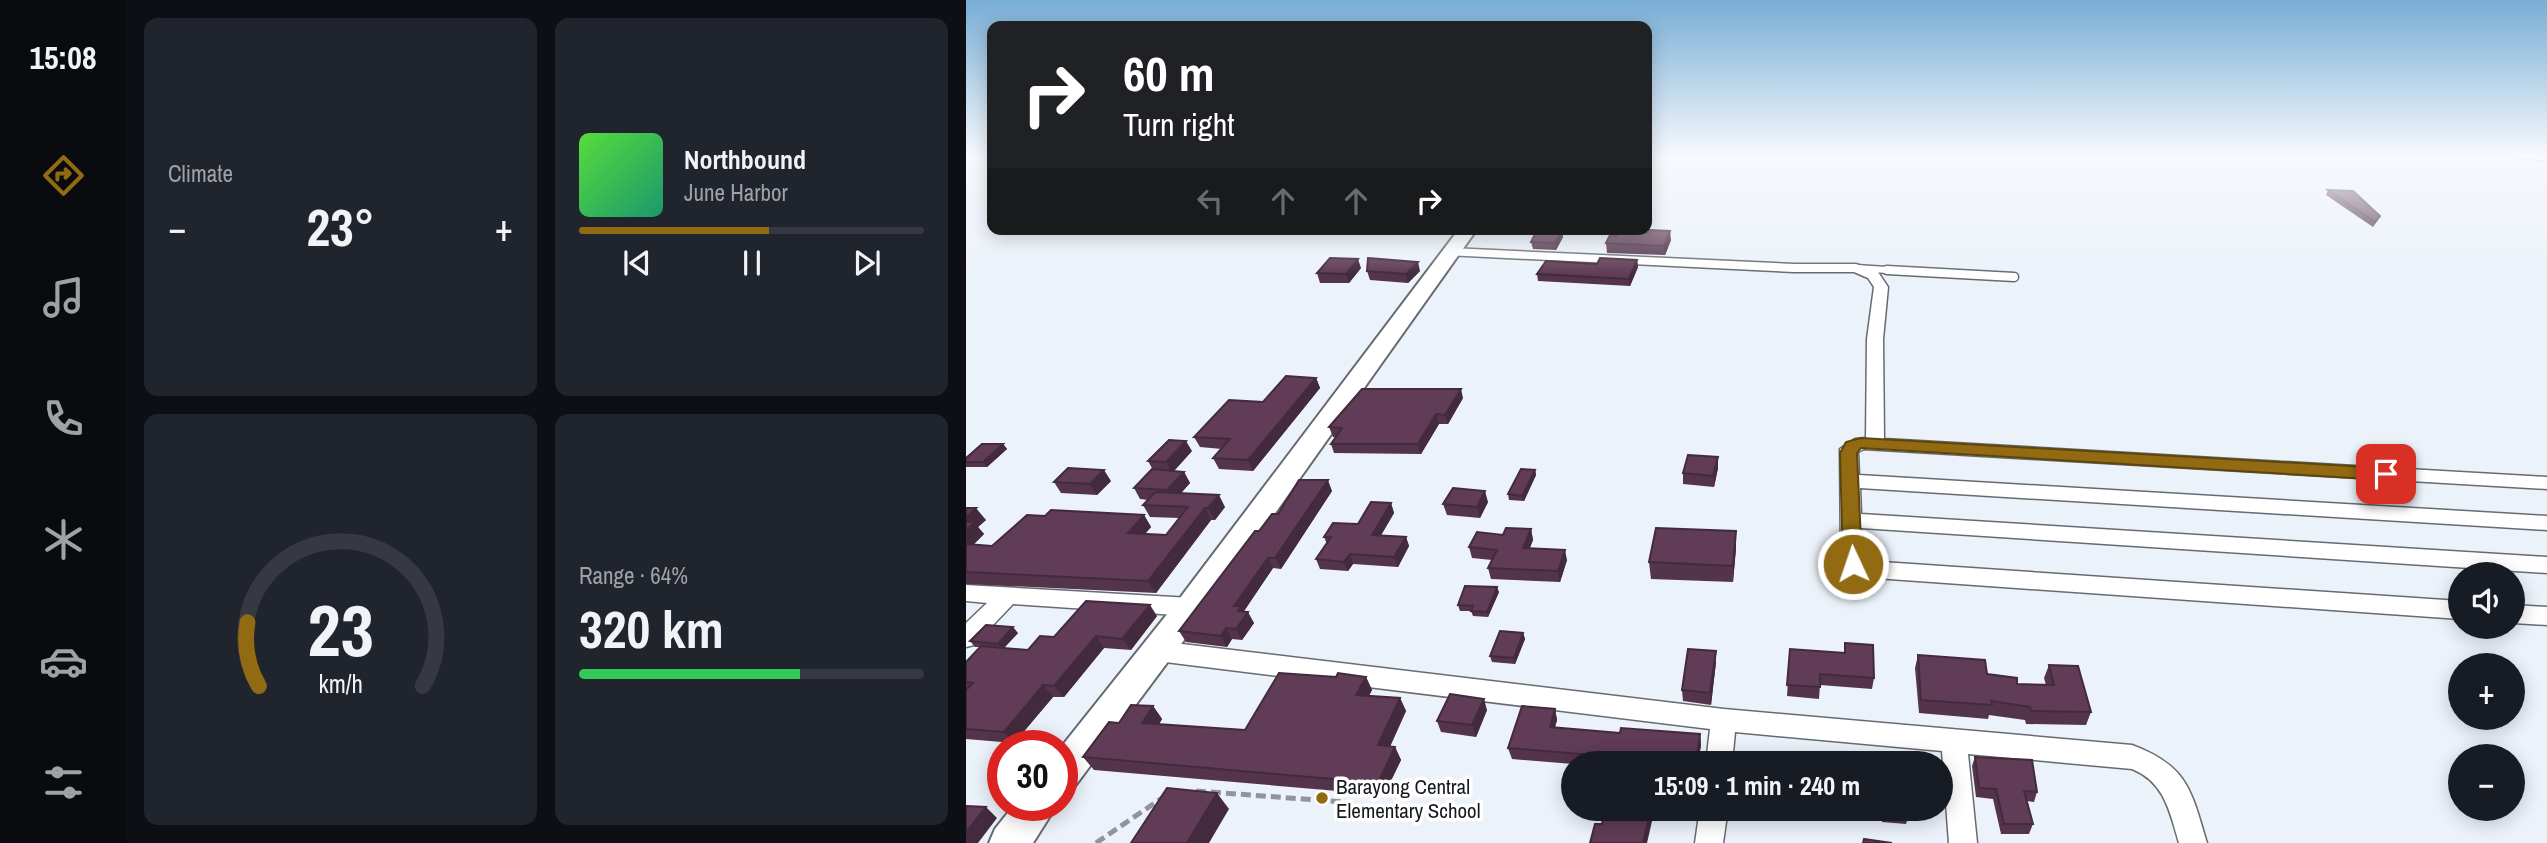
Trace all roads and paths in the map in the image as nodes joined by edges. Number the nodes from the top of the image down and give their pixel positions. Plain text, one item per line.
1 (1464, 235) edge
2 (1451, 252) junction
3 (1856, 268) junction
4 (2014, 277) dead end
5 (1875, 444) junction
6 (1849, 481) junction
7 (2547, 483) edge
8 (1850, 520) junction
9 (2547, 523) edge
10 (2547, 565) edge
11 (966, 593) edge
12 (1008, 596) junction
13 (1191, 607) junction
14 (2448, 609) edge
15 (2525, 615) edge
16 (2547, 616) edge
17 (966, 638) edge
18 (1157, 652) junction
19 (1724, 720) junction
20 (1954, 742) junction
21 (1720, 751) edge
22 (1078, 753) edge
23 (1188, 791) edge
24 (1174, 793) edge
25 (1344, 802) dead end
26 (1028, 821) edge
27 (1712, 821) edge
28 (1015, 841) edge
29 (1096, 843) edge
30 (1709, 843) edge
31 (1963, 843) edge
32 (2193, 843) edge

1 - 2 street
2 - 3 street
2 - 13 street
3 - 4 lane
3 - 5 street
5 - 6 street
5 - 7 street
6 - 8 street
6 - 9 street
8 - 10 street
8 - 14 street
11 - 12 street
12 - 13 street
12 - 17 street
13 - 18 street
15 - 16 street
18 - 19 street
18 - 22 street
19 - 20 street
19 - 21 street
20 - 31 street
20 - 32 street
23 - 25 path
24 - 29 path
26 - 28 street
27 - 30 street

